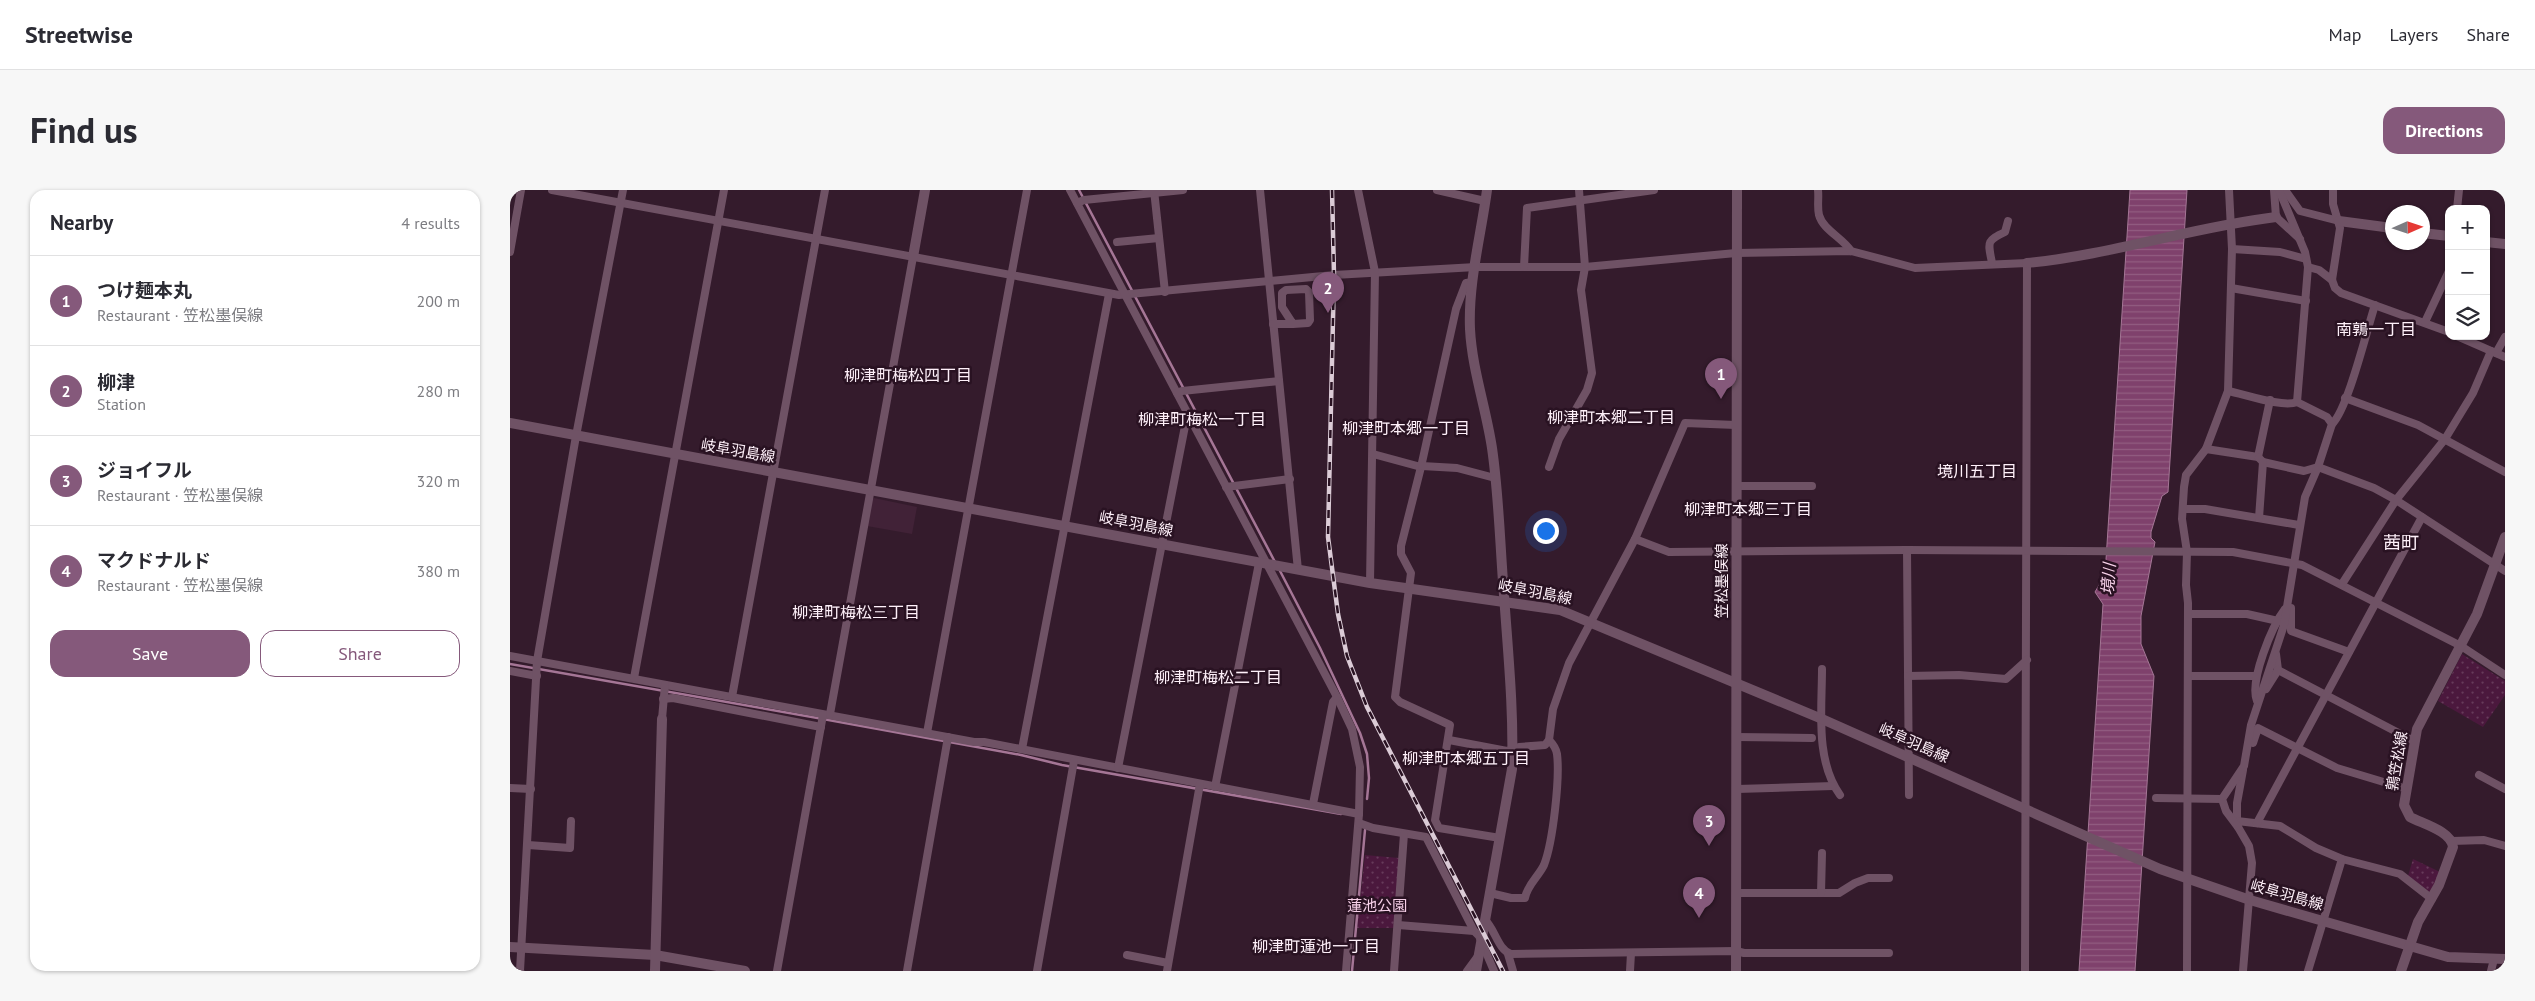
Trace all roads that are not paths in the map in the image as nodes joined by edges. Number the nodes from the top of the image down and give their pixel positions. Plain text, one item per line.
1 (521, 190) edge
2 (552, 190) edge
3 (623, 190) edge
4 (724, 190) edge
5 (825, 190) edge
6 (925, 190) edge
7 (1027, 190) edge
8 (1070, 190) edge
9 (1183, 190) edge
10 (1260, 190) edge
11 (1358, 190) edge
12 (1437, 190) edge
13 (1579, 190) edge
14 (1653, 190) edge
15 (1737, 190) edge
16 (1818, 190) edge
17 (2229, 190) edge
18 (2274, 190) edge
19 (2279, 190) edge
20 (2285, 190) edge
21 (2292, 190) edge
22 (2333, 190) edge
23 (2459, 190) edge
24 (1154, 192) edge
25 (1486, 195) edge
26 (1580, 200) junction
27 (621, 202) junction
28 (1077, 203) junction
29 (2457, 205) edge
30 (2311, 215) junction
31 (2276, 217) junction
32 (2339, 220) junction
33 (719, 221) junction
34 (2008, 221) dead end
35 (2232, 222) junction
36 (2385, 227) edge
37 (2430, 234) edge
38 (2445, 236) edge
39 (1159, 238) junction
40 (2300, 239) junction
41 (816, 240) junction
42 (1117, 242) dead end
43 (2490, 242) edge
44 (2505, 244) edge
45 (2232, 249) junction
46 (1851, 251) junction
47 (510, 252) edge
48 (1736, 253) junction
49 (913, 257) junction
50 (1992, 263) junction
51 (2027, 263) junction
52 (2307, 263) junction
53 (1476, 267) junction
54 (1524, 267) junction
55 (1585, 267) junction
56 (1375, 272) junction
57 (1012, 275) junction
58 (2445, 279) edge
59 (2332, 280) junction
60 (1269, 281) junction
61 (1473, 282) junction
62 (2231, 288) junction
63 (1165, 292) junction
64 (1109, 294) junction
65 (1126, 295) junction
66 (2306, 301) junction
67 (2375, 305) junction
68 (2425, 322) junction
69 (1273, 324) junction
70 (1293, 324) junction
71 (2445, 330) edge
72 (2505, 337) edge
73 (2466, 340) edge
74 (2494, 352) junction
75 (2505, 357) edge
76 (1279, 381) junction
77 (2228, 391) junction
78 (1177, 394) junction
79 (2345, 398) junction
80 (2270, 400) junction
81 (2297, 402) junction
82 (1189, 416) junction
83 (510, 423) edge
84 (2332, 424) junction
85 (1736, 425) junction
86 (576, 436) junction
87 (2445, 439) junction
88 (2206, 449) junction
89 (1372, 454) junction
90 (676, 455) junction
91 (2260, 459) junction
92 (1421, 467) junction
93 (1548, 467) dead end
94 (2318, 467) junction
95 (773, 472) junction
96 (2505, 472) edge
97 (1495, 478) junction
98 (1290, 479) junction
99 (1736, 486) junction
100 (1812, 486) dead end
101 (1226, 487) junction
102 (871, 490) junction
103 (2396, 500) junction
104 (968, 508) junction
105 (2183, 510) junction
106 (2422, 517) junction
107 (2259, 518) junction
108 (2299, 525) junction
109 (1066, 526) junction
110 (2505, 538) edge
111 (1634, 539) junction
112 (1162, 545) junction
113 (1907, 550) junction
114 (1736, 551) junction
115 (2028, 551) junction
116 (2187, 552) junction
117 (1263, 563) junction
118 (2293, 564) junction
119 (2495, 566) junction
120 (1298, 570) junction
121 (2505, 571) edge
122 (1370, 583) junction
123 (2342, 584) junction
124 (1409, 590) junction
125 (2289, 596) junction
126 (1504, 601) junction
127 (2376, 602) junction
128 (2287, 609) junction
129 (2188, 614) junction
130 (2278, 621) junction
131 (1592, 623) junction
132 (2461, 646) junction
133 (2276, 652) junction
134 (2349, 652) junction
135 (510, 656) edge
136 (2027, 660) junction
137 (537, 661) junction
138 (1822, 669) dead end
139 (2278, 670) junction
140 (510, 671) edge
141 (2505, 675) edge
142 (537, 676) junction
143 (1908, 676) junction
144 (2188, 676) junction
145 (2256, 676) junction
146 (634, 678) junction
147 (1736, 682) junction
148 (665, 685) junction
149 (2325, 695) junction
150 (732, 697) junction
151 (1337, 697) junction
152 (663, 699) junction
153 (2259, 699) junction
154 (826, 714) junction
155 (662, 719) joint
156 (1822, 719) junction
157 (821, 727) junction
158 (2258, 728) junction
159 (926, 733) junction
160 (948, 737) junction
161 (1736, 737) junction
162 (1812, 738) dead end
163 (1449, 740) junction
164 (1549, 740) junction
165 (2414, 741) junction
166 (2298, 748) junction
167 (1022, 749) junction
168 (1513, 749) junction
169 (1074, 761) junction
170 (2244, 766) junction
171 (1118, 768) junction
172 (2479, 776) dead end
173 (1200, 784) junction
174 (1833, 786) junction
175 (1215, 787) junction
176 (510, 788) edge
177 (531, 789) junction
178 (1736, 789) junction
179 (2407, 789) junction
180 (2505, 790) edge
181 (1840, 795) dead end
182 (1909, 795) dead end
183 (2156, 798) dead end
184 (2187, 799) junction
185 (2222, 799) junction
186 (1313, 804) junction
187 (1360, 814) junction
188 (571, 821) dead end
189 (1359, 823) junction
190 (2258, 823) junction
191 (2237, 824) junction
192 (1404, 834) junction
193 (1500, 838) junction
194 (2452, 841) junction
195 (528, 845) junction
196 (2505, 846) edge
197 (1822, 853) dead end
198 (2342, 859) junction
199 (1889, 878) dead end
200 (1490, 893) junction
201 (1736, 893) junction
202 (1821, 893) junction
203 (2432, 899) junction
204 (2250, 900) junction
205 (1485, 920) junction
206 (2324, 921) junction
207 (1398, 925) junction
208 (1474, 931) junction
209 (2408, 946) junction
210 (510, 947) edge
211 (522, 947) junction
212 (1480, 948) junction
213 (1736, 951) junction
214 (1630, 952) junction
215 (1889, 953) dead end
216 (1508, 954) junction
217 (655, 955) junction
218 (1127, 955) dead end
219 (2494, 959) junction
220 (2505, 959) edge
221 (1167, 967) edge
222 (520, 971) edge
223 (654, 971) edge
224 (744, 971) edge
225 (777, 971) edge
226 (907, 971) edge
227 (1037, 971) edge
228 (1346, 971) edge
229 (1394, 971) edge
230 (1467, 971) edge
231 (1476, 971) edge
232 (1494, 971) edge
233 (1513, 971) edge
234 (1630, 971) edge
235 (1736, 971) edge
236 (2026, 971) edge
237 (2187, 971) edge
238 (2243, 971) edge
239 (2308, 971) edge
240 (2401, 971) edge
241 (2491, 971) edge

1 - 47 street
2 - 27 street
3 - 27 street
4 - 33 street
5 - 41 street
6 - 49 main road
7 - 57 street
8 - 28 street
9 - 24 street
10 - 60 street
11 - 56 street
12 - 25 street
13 - 26 street
14 - 26 street
15 - 48 main road, 笠松墨俣線
16 - 46 street
17 - 35 street
18 - 31 street
19 - 40 street
20 - 30 street
21 - 30 street
22 - 32 street
23 - 29 street
24 - 28 street
24 - 39 street
25 - 53 main road
26 - 54 street
26 - 55 street
27 - 33 street
27 - 86 street
28 - 65 street
30 - 32 street
31 - 35 main road
31 - 40 street
32 - 36 main road
32 - 59 street
33 - 41 street
33 - 90 street
34 - 50 street
35 - 45 street
35 - 51 main road
37 - 38 main road
39 - 42 street
39 - 63 street
40 - 52 street
41 - 49 street
41 - 95 street
43 - 44 main road
45 - 52 street
45 - 62 street
46 - 48 street
46 - 50 street
48 - 55 street
48 - 85 main road, 笠松墨俣線
49 - 57 street
49 - 102 street
50 - 51 street
51 - 115 street
52 - 59 street
52 - 66 street
53 - 54 street
53 - 56 street
53 - 61 main road
54 - 55 street
55 - 93 street
56 - 60 street
56 - 89 street
57 - 64 street
57 - 104 street
58 - 68 street
59 - 67 street
60 - 63 street
60 - 69 street
61 - 92 street
61 - 97 main road
62 - 66 street
62 - 77 street
63 - 65 street
64 - 65 street
64 - 109 street
65 - 78 street
66 - 81 street
67 - 68 street
67 - 79 street
68 - 71 street
69 - 70 street
69 - 76 street
70 - 70 street
72 - 74 street
73 - 74 street
74 - 75 street
74 - 87 street
76 - 78 street
76 - 98 street
77 - 80 street
77 - 88 street
78 - 82 street
79 - 84 street
79 - 87 street
80 - 81 street
80 - 91 street
81 - 84 street
82 - 101 street
82 - 112 street
83 - 86 main road, 岐阜羽島線
84 - 94 street
85 - 99 main road, 笠松墨俣線
85 - 111 street
86 - 90 main road, 岐阜羽島線
86 - 137 street
87 - 96 street
87 - 103 street
88 - 91 street
88 - 105 street
89 - 92 street
89 - 122 street
90 - 95 main road, 岐阜羽島線
90 - 146 street
91 - 94 street
91 - 107 street
92 - 97 street
92 - 124 street
94 - 103 street
94 - 108 street
95 - 102 main road, 岐阜羽島線
95 - 150 street
97 - 126 main road
98 - 101 street
98 - 120 street
99 - 100 street
99 - 114 main road, 笠松墨俣線
101 - 117 street
102 - 104 main road, 岐阜羽島線
102 - 154 street
103 - 106 street
103 - 123 street
104 - 109 main road, 岐阜羽島線
104 - 159 street
105 - 107 street
105 - 116 street
106 - 119 street
106 - 127 street
107 - 108 street
108 - 118 street
109 - 112 main road, 岐阜羽島線
109 - 167 street
110 - 119 main road, 鶉笠松線
111 - 114 street
111 - 131 street
112 - 117 main road, 岐阜羽島線
112 - 171 street
113 - 114 street
113 - 115 street
113 - 143 street
114 - 147 main road, 笠松墨俣線
115 - 116 street
115 - 136 street
116 - 118 street
116 - 129 street
117 - 120 main road, 岐阜羽島線
117 - 151 street
117 - 175 street
118 - 123 street
118 - 125 street
119 - 121 street
119 - 132 main road, 鶉笠松線
120 - 122 main road, 岐阜羽島線
122 - 124 main road, 岐阜羽島線
123 - 127 street
124 - 126 main road, 岐阜羽島線
124 - 163 street
125 - 128 street
125 - 134 street
126 - 131 main road, 岐阜羽島線
126 - 168 main road
127 - 132 street
127 - 134 street
128 - 130 street
128 - 133 street
129 - 130 street
129 - 144 street
130 - 145 street
131 - 147 main road, 岐阜羽島線
131 - 164 street
132 - 141 street
132 - 165 main road, 鶉笠松線
133 - 139 street
133 - 153 street
134 - 149 street
135 - 137 street
136 - 143 street
136 - 236 street
137 - 142 street
137 - 146 street
138 - 156 street
139 - 149 street
139 - 153 street
140 - 142 street
142 - 177 street
143 - 182 street
144 - 145 street
144 - 184 street
145 - 153 street
146 - 148 street
147 - 156 main road, 岐阜羽島線
147 - 161 main road, 笠松墨俣線
148 - 150 street
148 - 152 street
149 - 165 street
149 - 166 street
150 - 154 street
151 - 186 street
151 - 187 street
152 - 155 street
152 - 157 street
153 - 158 street
153 - 170 street
154 - 157 street
154 - 159 street
155 - 217 main road
156 - 174 street
156 - 204 main road, 岐阜羽島線
157 - 225 street
158 - 166 street
158 - 170 street
159 - 160 street
160 - 167 street
160 - 226 street
161 - 162 street
161 - 178 main road, 笠松墨俣線
163 - 168 street
163 - 193 street
164 - 168 street
164 - 200 street
165 - 179 main road, 鶉笠松線
166 - 179 street
166 - 190 street
167 - 169 street
168 - 193 main road
169 - 171 street
169 - 227 street
170 - 185 street
170 - 191 street
171 - 173 street
172 - 180 street
173 - 175 street
173 - 221 street
174 - 178 street
174 - 181 street
175 - 186 street
176 - 177 street
177 - 195 street
178 - 201 main road, 笠松墨俣線
179 - 194 main road, 鶉笠松線
183 - 184 street
184 - 185 street
184 - 237 street
185 - 191 street
186 - 187 street
187 - 189 street
188 - 195 street
189 - 192 street
189 - 228 street
190 - 191 street
190 - 198 street
191 - 204 street
192 - 207 street
192 - 208 street
193 - 200 main road
194 - 196 street
194 - 203 main road
195 - 211 street
197 - 202 street
198 - 203 street
198 - 206 street
199 - 202 street
200 - 205 main road
201 - 202 street
201 - 213 main road, 笠松墨俣線
203 - 209 main road
204 - 206 main road, 岐阜羽島線
204 - 238 street
205 - 212 main road
205 - 216 street
206 - 209 main road, 岐阜羽島線
206 - 239 street
207 - 208 street
207 - 229 street
208 - 212 street
209 - 219 main road, 岐阜羽島線
209 - 240 main road
210 - 211 main road
211 - 217 main road
211 - 222 street
212 - 230 street
212 - 231 main road
212 - 232 street
213 - 214 street
213 - 215 street
213 - 235 main road, 笠松墨俣線
214 - 216 street
214 - 234 street
216 - 233 street
217 - 223 main road
217 - 224 main road
218 - 221 street
219 - 220 main road, 岐阜羽島線
219 - 241 street

